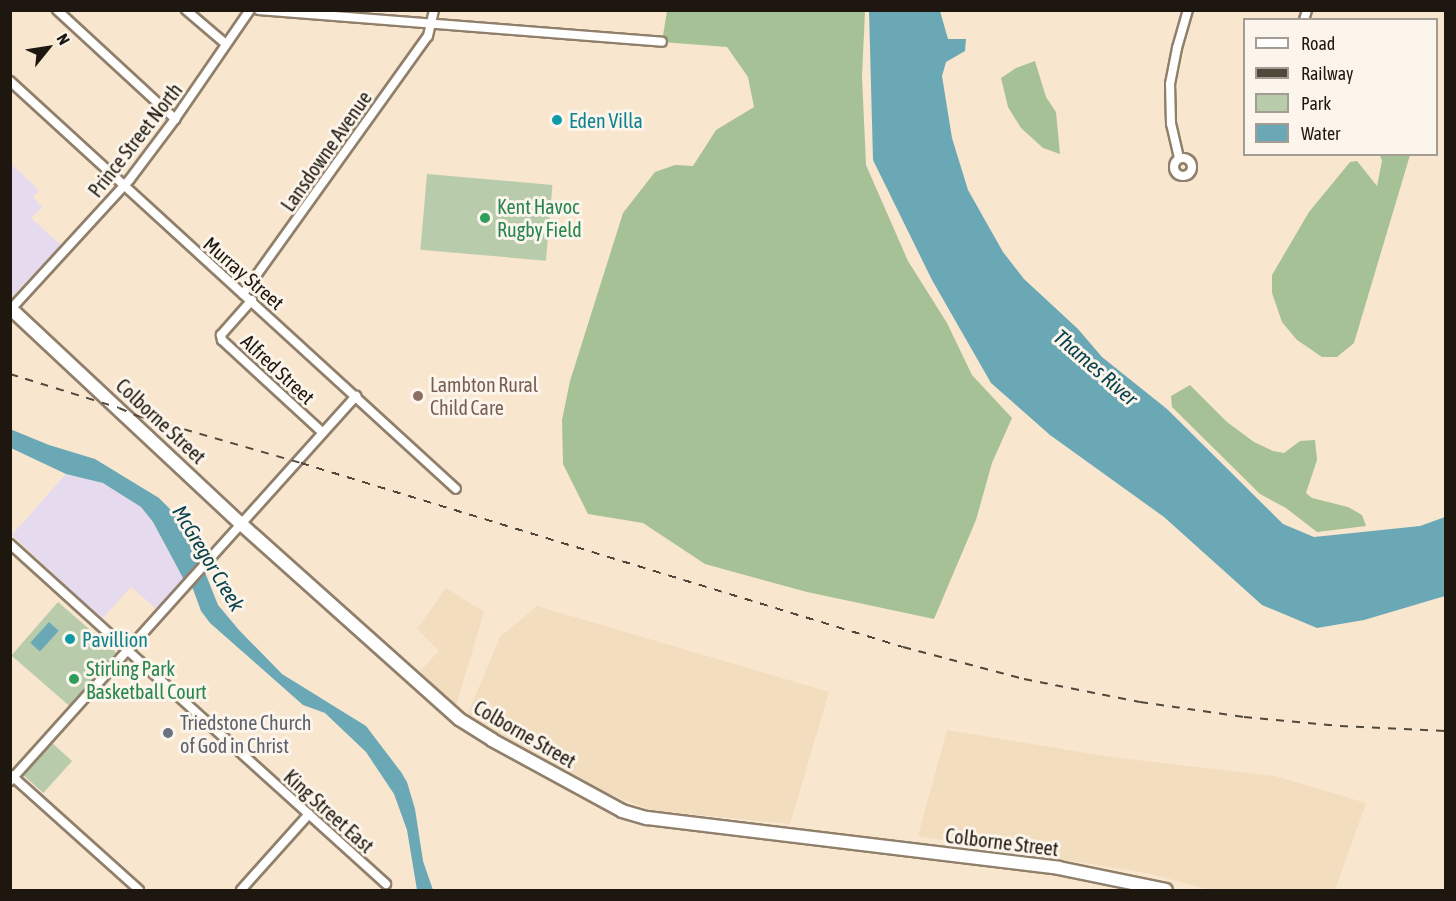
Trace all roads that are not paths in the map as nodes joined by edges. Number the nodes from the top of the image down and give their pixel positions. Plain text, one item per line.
1 (57, 10) edge
2 (186, 10) edge
3 (250, 10) edge
4 (259, 10) edge
5 (434, 10) edge
6 (1188, 10) edge
7 (433, 25) junction
8 (662, 42) dead end
9 (226, 44) junction
10 (10, 81) edge
11 (176, 119) junction
12 (1179, 158) dead end
13 (123, 186) junction
14 (243, 294) junction
15 (252, 300) junction
16 (11, 308) edge
17 (356, 396) junction
18 (323, 433) junction
19 (456, 489) dead end
20 (240, 523) junction
21 (10, 544) edge
22 (127, 652) junction
23 (12, 777) edge
24 (309, 814) junction
25 (386, 884) dead end
26 (139, 891) edge
27 (241, 891) edge
28 (1166, 891) edge

1 - 11 street
2 - 9 street
3 - 9 street, Prince Street North
4 - 7 street
5 - 7 street
6 - 12 street
7 - 8 street
7 - 14 street, Lansdowne Avenue
9 - 11 street, Prince Street North
10 - 13 street, Murray Street
11 - 13 street, Prince Street North
13 - 14 street, Murray Street
13 - 16 street, Prince Street North
14 - 15 street, Murray Street
15 - 17 street, Murray Street
15 - 18 street, Alfred Street
16 - 20 street, Colborne Street
17 - 18 street
17 - 19 street, Murray Street
18 - 20 street
20 - 22 street
20 - 28 street, Colborne Street
21 - 22 street, King Street East
22 - 23 street
22 - 24 street, King Street East
23 - 26 street
24 - 25 street, King Street East
24 - 27 street

